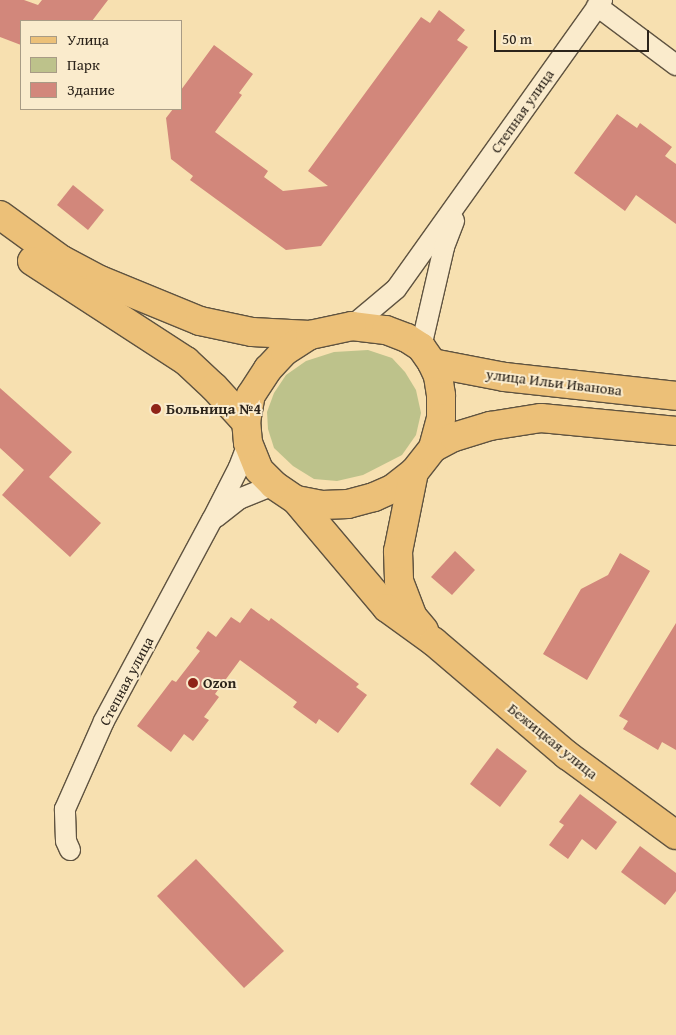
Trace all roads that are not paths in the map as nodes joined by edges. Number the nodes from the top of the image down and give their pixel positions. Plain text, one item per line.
1 (599, 3) edge
2 (676, 65) edge
3 (462, 198) junction
4 (0, 215) edge
5 (0, 238) edge
6 (352, 326) junction
7 (310, 335) junction
8 (426, 355) junction
9 (676, 396) edge
10 (676, 430) edge
11 (247, 433) junction
12 (433, 448) junction
13 (414, 472) junction
14 (274, 485) junction
15 (296, 500) junction
16 (212, 520) junction
17 (434, 642) junction
18 (676, 835) edge
19 (70, 850) dead end

1 - 2 street
1 - 3 street, Степная улица
3 - 6 street
3 - 8 street
4 - 7 main road
5 - 11 main road
6 - 7 main road, улица Ильи Иванова
6 - 8 main road, улица Ильи Иванова
7 - 11 main road
8 - 9 main road, улица Ильи Иванова
8 - 12 main road
10 - 12 main road
11 - 14 main road
11 - 16 street, Степная улица
12 - 13 main road
13 - 15 main road
13 - 17 main road
14 - 15 main road
14 - 16 street
15 - 17 main road
16 - 19 street, Степная улица
17 - 18 main road, Бежицкая улица

